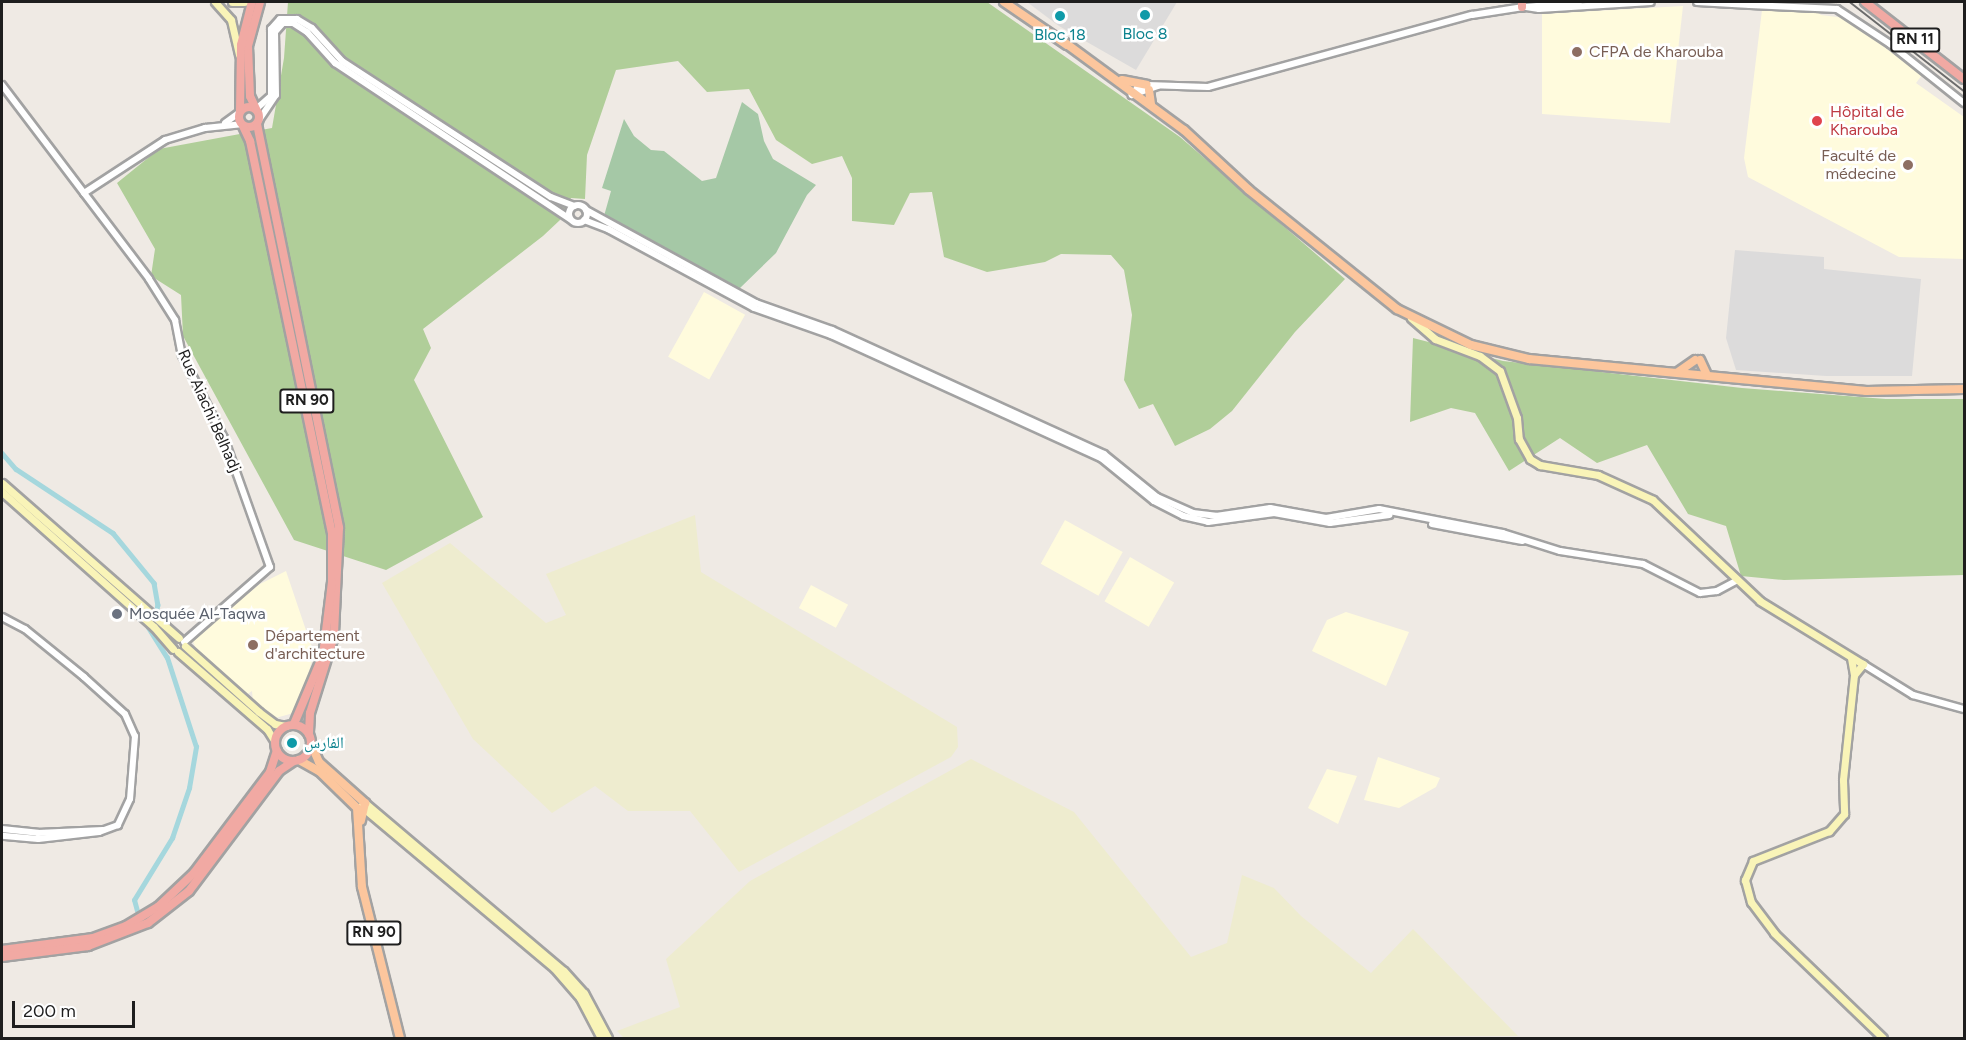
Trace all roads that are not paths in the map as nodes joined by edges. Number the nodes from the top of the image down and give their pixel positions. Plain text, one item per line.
1 (215, 2) edge
2 (230, 2) edge
3 (244, 2) edge
4 (252, 2) edge
5 (260, 2) edge
6 (1004, 2) edge
7 (1579, 2) edge
8 (1651, 2) edge
9 (1697, 2) edge
10 (1741, 2) edge
11 (1865, 2) edge
12 (1876, 2) edge
13 (1523, 5) edge
14 (1750, 5) junction
15 (226, 12) junction
16 (1064, 42) junction
17 (241, 59) junction
18 (1965, 74) edge
19 (1965, 79) edge
20 (1119, 80) junction
21 (2, 86) edge
22 (1148, 88) junction
23 (1134, 94) junction
24 (1965, 103) edge
25 (1152, 106) junction
26 (256, 109) junction
27 (240, 112) junction
28 (258, 122) junction
29 (222, 125) junction
30 (242, 125) junction
31 (1194, 140) junction
32 (84, 193) junction
33 (574, 206) junction
34 (586, 210) junction
35 (570, 219) junction
36 (584, 220) junction
37 (1411, 318) junction
38 (1678, 372) junction
39 (1707, 375) junction
40 (1965, 389) edge
41 (2, 483) edge
42 (2, 492) edge
43 (1532, 542) junction
44 (1736, 581) junction
45 (2, 617) edge
46 (183, 642) junction
47 (175, 650) junction
48 (1851, 658) junction
49 (1863, 664) junction
50 (1854, 675) junction
51 (1965, 710) edge
52 (290, 725) junction
53 (309, 734) junction
54 (311, 744) junction
55 (276, 746) junction
56 (297, 761) junction
57 (352, 799) junction
58 (365, 806) junction
59 (360, 826) junction
60 (2, 829) edge
61 (104, 830) junction
62 (2, 836) edge
63 (2, 951) edge
64 (2, 957) edge
65 (400, 1038) edge
66 (601, 1038) edge
67 (608, 1038) edge
68 (1883, 1038) edge

1 - 15 main road
2 - 3 main road
2 - 15 main road
4 - 17 highway
5 - 26 highway
6 - 16 main road
7 - 13 street
8 - 13 street
9 - 14 street
10 - 14 street
11 - 19 highway, RN 11
12 - 18 highway, RN 11
13 - 22 street
14 - 24 street
15 - 17 main road
16 - 20 main road
16 - 23 main road
17 - 27 highway
20 - 22 main road
20 - 23 main road
21 - 32 street, Rue Aiachi Belhadj
22 - 23 street
22 - 25 main road
23 - 25 main road
23 - 31 main road
25 - 31 main road
26 - 27 highway
26 - 28 highway
26 - 33 street
27 - 29 street
27 - 30 highway
28 - 30 highway
28 - 35 street
28 - 53 highway, RN 90
29 - 30 street
29 - 32 street
30 - 52 highway, RN 90
31 - 37 main road
32 - 46 street, Rue Aiachi Belhadj
33 - 34 street
33 - 35 street
34 - 36 street
34 - 43 street
35 - 36 street
36 - 43 street
37 - 38 main road
37 - 44 main road
38 - 39 main road
38 - 39 main road
39 - 40 main road
41 - 46 main road
42 - 47 main road
43 - 44 street
44 - 48 main road
45 - 61 street
46 - 47 main road
46 - 47 main road
46 - 52 main road
47 - 55 main road
48 - 49 main road
48 - 50 main road
49 - 50 main road
49 - 51 street
50 - 68 main road
52 - 53 highway
52 - 55 highway
53 - 54 highway
54 - 56 highway
54 - 58 main road
55 - 56 highway
55 - 63 highway
56 - 57 main road
56 - 64 highway
57 - 58 main road
57 - 59 main road, RN 90
58 - 59 main road, RN 90
58 - 66 main road
58 - 67 main road
59 - 65 main road, RN 90
60 - 61 street
61 - 62 street

